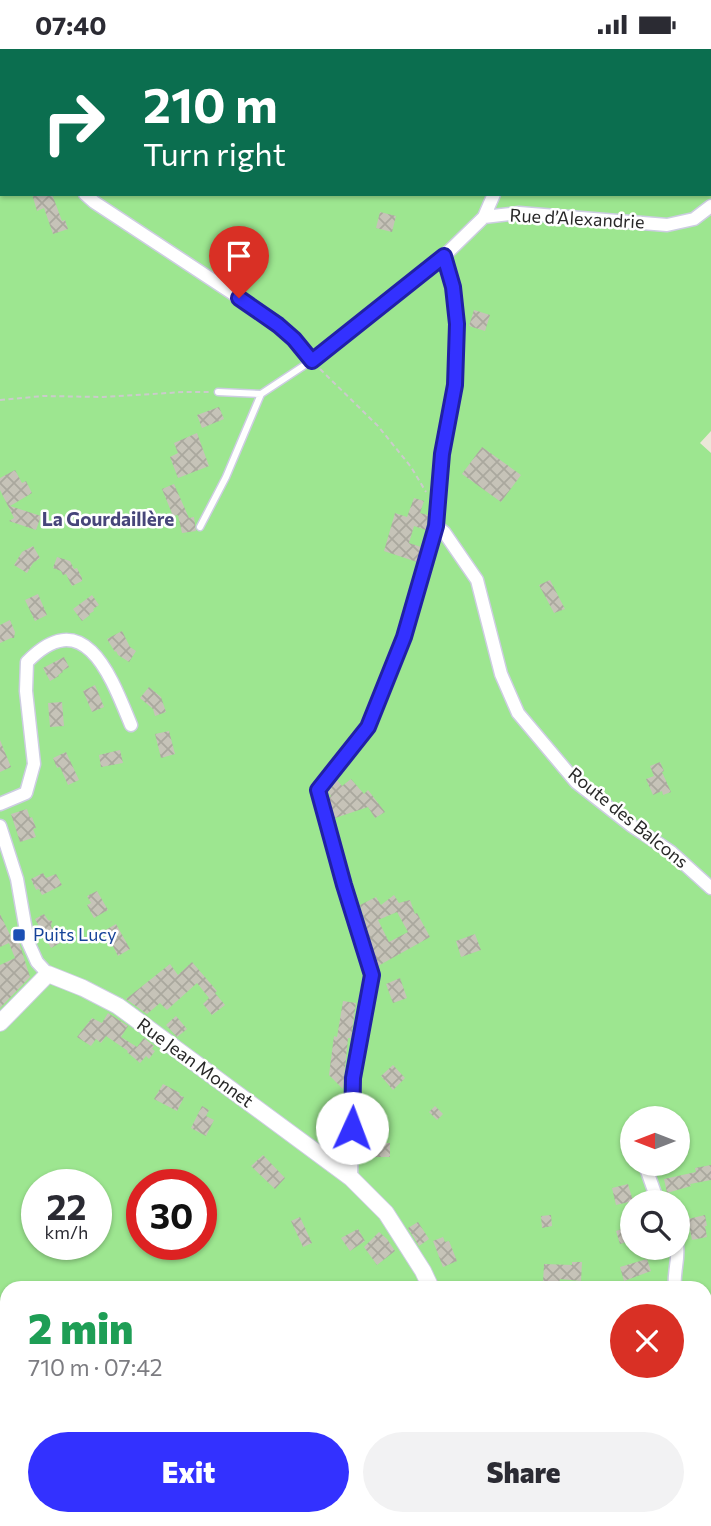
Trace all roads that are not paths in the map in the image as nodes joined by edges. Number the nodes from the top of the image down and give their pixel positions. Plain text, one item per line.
1 (88, 196) edge
2 (493, 196) edge
3 (711, 206) edge
4 (484, 217) junction
5 (444, 256) junction
6 (312, 361) junction
7 (218, 392) road end
8 (261, 394) junction
9 (436, 526) junction
10 (200, 527) dead end
11 (131, 725) dead end
12 (0, 804) edge
13 (0, 826) edge
14 (711, 888) edge
15 (48, 974) junction
16 (0, 1023) edge
17 (351, 1178) junction
18 (678, 1260) edge
19 (428, 1281) edge
20 (674, 1281) edge

1 - 6 street
2 - 4 street
3 - 4 street, Rue d’Alexandrie
4 - 5 street, Rue d’Alexandrie
5 - 6 street, Rue d’Alexandrie
5 - 9 street
6 - 8 lane
7 - 8 lane
8 - 10 lane
9 - 14 street, Route des Balcons
9 - 17 street
11 - 12 street
13 - 15 street
15 - 16 street
15 - 17 street, Rue Jean Monnet
17 - 19 street, Rue Jean Monnet
18 - 20 street

